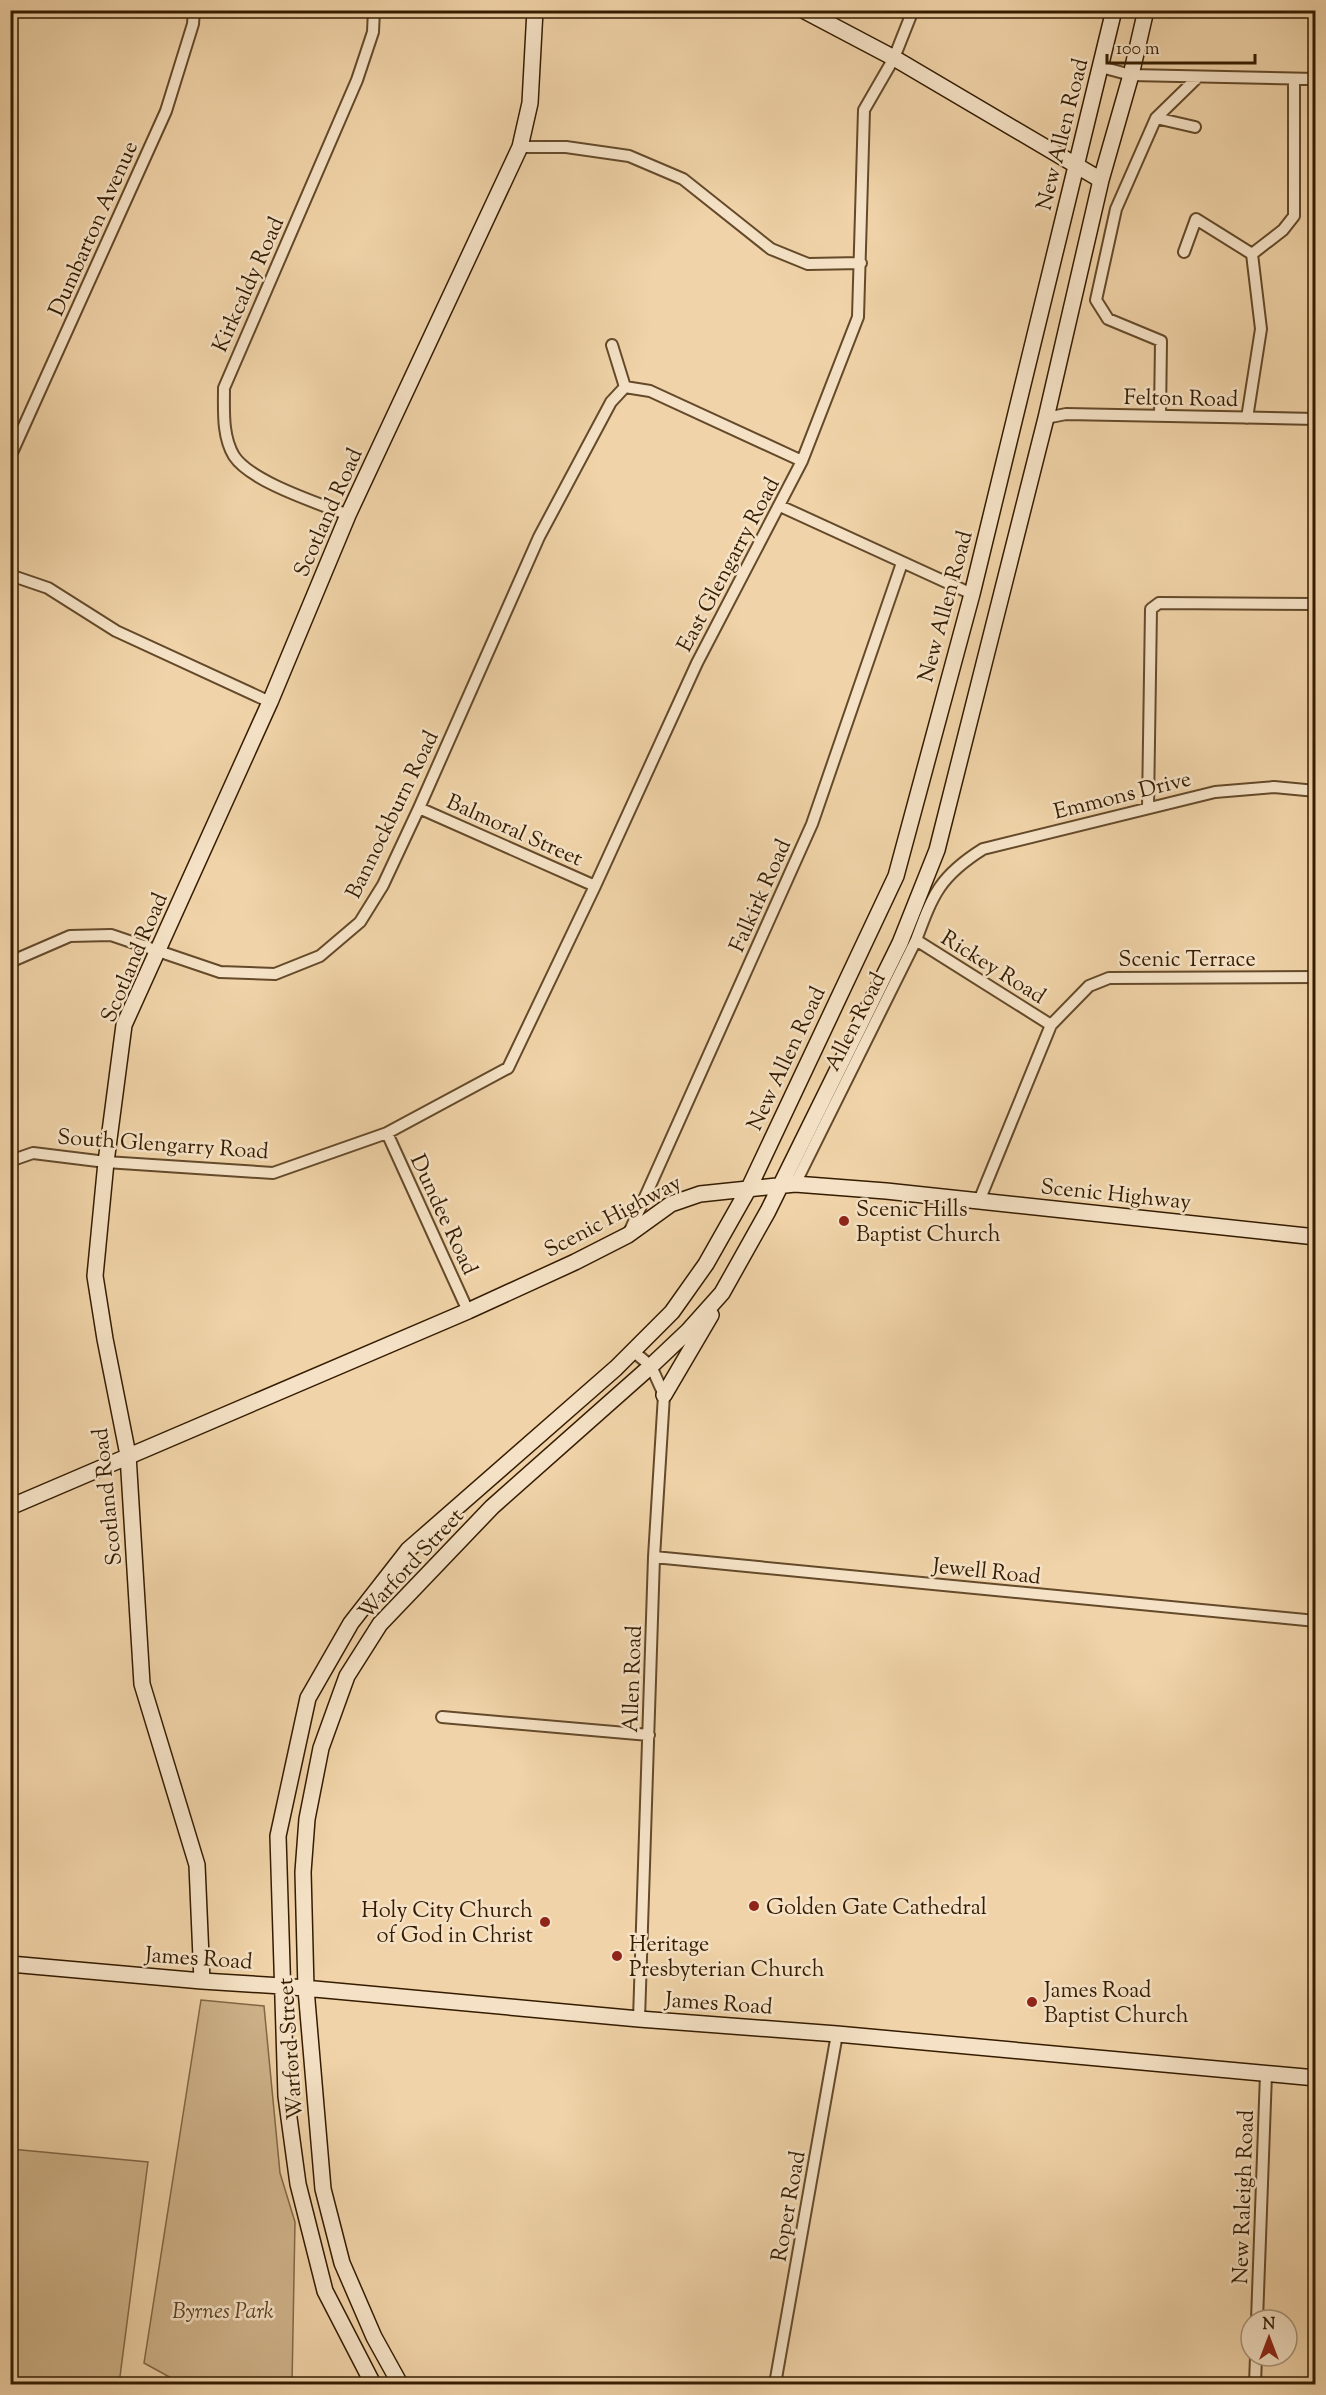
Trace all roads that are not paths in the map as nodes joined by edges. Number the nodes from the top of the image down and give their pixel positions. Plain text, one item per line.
1 (194, 10) edge
2 (375, 10) edge
3 (535, 10) edge
4 (803, 10) edge
5 (913, 10) edge
6 (1114, 10) edge
7 (1146, 10) edge
8 (894, 58) junction
9 (1101, 67) junction
10 (1131, 75) junction
11 (1197, 78) junction
12 (1316, 79) edge
13 (1294, 80) junction
14 (1156, 118) junction
15 (1196, 127) dead end
16 (520, 147) junction
17 (1076, 164) junction
18 (1101, 180) junction
19 (1184, 252) dead end
20 (1252, 254) junction
21 (861, 263) junction
22 (612, 345) dead end
23 (625, 387) junction
24 (1160, 416) junction
25 (1046, 418) junction
26 (1247, 418) junction
27 (1316, 419) edge
28 (10, 457) edge
29 (802, 461) junction
30 (780, 506) junction
31 (348, 515) junction
32 (902, 563) junction
33 (10, 575) edge
34 (972, 594) junction
35 (1316, 604) edge
36 (270, 702) junction
37 (1316, 791) edge
38 (1148, 807) junction
39 (419, 808) junction
40 (947, 876) joint
41 (595, 886) junction
42 (916, 940) junction
43 (159, 952) junction
44 (12, 957) edge
45 (1316, 977) edge
46 (1051, 1025) junction
47 (508, 1068) joint
48 (387, 1133) junction
49 (10, 1161) edge
50 (106, 1162) junction
51 (787, 1185) junction
52 (748, 1188) junction
53 (979, 1201) junction
54 (628, 1235) junction
55 (1316, 1237) edge
56 (722, 1293) junction
57 (468, 1311) junction
58 (634, 1352) junction
59 (651, 1366) junction
60 (664, 1395) junction
61 (128, 1455) junction
62 (10, 1508) edge
63 (654, 1557) junction
64 (1316, 1621) edge
65 (442, 1717) dead end
66 (649, 1735) junction
67 (10, 1964) edge
68 (202, 1981) junction
69 (282, 1986) junction
70 (306, 1989) junction
71 (639, 2019) junction
72 (837, 2034) junction
73 (1266, 2074) junction
74 (1316, 2079) edge
75 (1257, 2308) edge
76 (1256, 2368) edge
77 (373, 2385) edge
78 (400, 2385) edge
79 (775, 2385) edge
80 (1255, 2385) edge

1 - 28 street, Dumbarton Avenue
2 - 31 street, Kirkcaldy Road
3 - 16 main road, Scotland Road
4 - 8 main road
5 - 8 street, East Glengarry Road
6 - 9 main road, New Allen Road
7 - 10 main road
8 - 17 main road
8 - 21 street, East Glengarry Road
9 - 10 street
9 - 17 main road, New Allen Road
10 - 11 street
10 - 18 main road
11 - 13 street
11 - 14 street
12 - 13 street
13 - 20 street
14 - 15 street
14 - 24 street
16 - 21 street
16 - 31 main road, Scotland Road
17 - 18 main road
17 - 34 main road, New Allen Road
18 - 25 main road
19 - 20 street
20 - 26 street
21 - 29 street, East Glengarry Road
22 - 23 street
23 - 29 street
23 - 39 street, Bannockburn Road
24 - 25 street, Felton Road
24 - 26 street, Felton Road
25 - 51 main road
26 - 27 street, Felton Road
29 - 30 street, East Glengarry Road
30 - 32 street
30 - 41 street, East Glengarry Road
31 - 36 main road, Scotland Road
32 - 34 street
32 - 54 street, Falkirk Road
33 - 36 street
34 - 52 main road, New Allen Road
35 - 38 street
36 - 43 main road, Scotland Road
37 - 38 street, Emmons Drive
38 - 40 street, Emmons Drive
39 - 41 street, Balmoral Street
39 - 43 street, Bannockburn Road
40 - 42 street, Allen Road
41 - 47 street, East Glengarry Road
42 - 46 street, Rickey Road
42 - 51 street, Allen Road
43 - 44 street, Bannockburn Road
43 - 50 main road, Scotland Road
45 - 46 street, Scenic Terrace
46 - 53 street, Scenic Terrace
47 - 48 street, South Glengarry Road
48 - 50 street, South Glengarry Road
48 - 57 street, Dundee Road
49 - 50 street, South Glengarry Road
50 - 61 main road, Scotland Road
51 - 52 main road, Scenic Highway
51 - 53 main road, Scenic Highway
51 - 56 main road, Warford Street
52 - 54 main road, Scenic Highway
52 - 58 main road, Warford Street
53 - 55 main road, Scenic Highway
54 - 57 main road, Scenic Highway
56 - 59 main road, Warford Street
56 - 60 main road
57 - 61 main road, Scenic Highway
58 - 59 street, Allen Road
58 - 69 main road, Warford Street
59 - 60 street, Allen Road
59 - 70 main road, Warford Street
60 - 63 street, Allen Road
61 - 62 main road, Scenic Highway
61 - 68 main road, Scotland Road
63 - 64 street, Jewell Road
63 - 66 street, Allen Road
65 - 66 street
66 - 71 street, Allen Road
67 - 68 main road, James Road
68 - 69 main road, James Road
69 - 70 main road, James Road
69 - 77 main road, Warford Street
70 - 71 main road, James Road
70 - 78 main road, Warford Street
71 - 72 main road, James Road
72 - 73 main road, James Road
72 - 79 street, Roper Road
73 - 74 main road, James Road
73 - 75 street, New Raleigh Road
76 - 80 street

